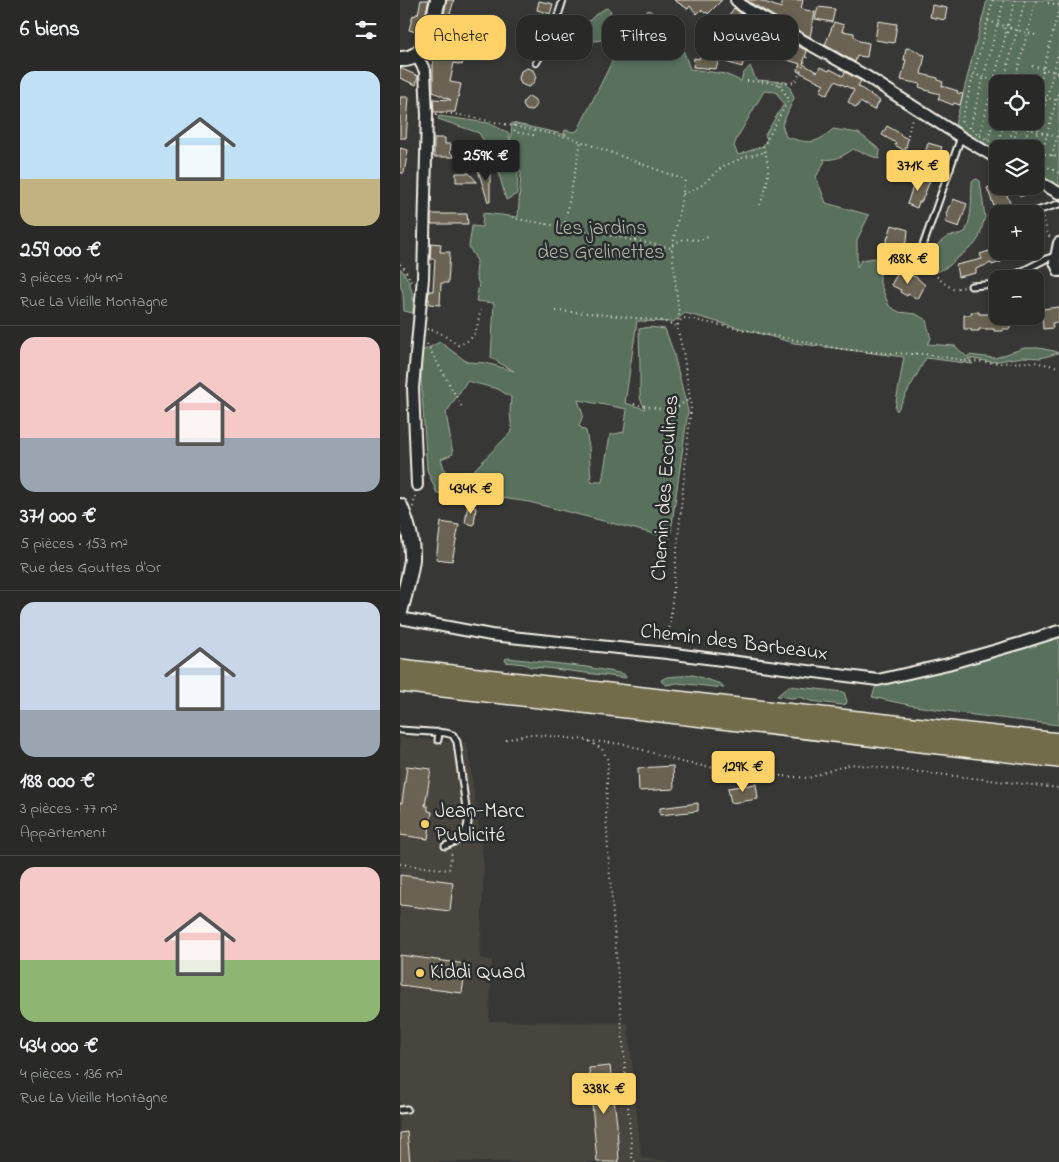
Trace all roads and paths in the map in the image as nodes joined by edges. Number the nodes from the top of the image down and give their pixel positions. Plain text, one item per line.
1 (438, 0) edge
2 (563, 0) edge
3 (736, 0) edge
4 (993, 0) edge
5 (1004, 0) edge
6 (1015, 0) edge
7 (1026, 0) edge
8 (1036, 0) edge
9 (1048, 3) dead end
10 (1059, 7) edge
11 (434, 15) edge
12 (988, 21) junction
13 (997, 24) junction
14 (1004, 26) junction
15 (1009, 26) junction
16 (1018, 30) junction
17 (1027, 33) junction
18 (1006, 34) junction
19 (1039, 36) dead end
20 (811, 45) junction
21 (1059, 51) edge
22 (415, 54) edge
23 (400, 59) edge
24 (419, 60) edge
25 (536, 63) dead end
26 (1032, 66) dead end
27 (1043, 69) junction
28 (1054, 72) junction
29 (1059, 73) edge
30 (973, 74) junction
31 (995, 75) edge
32 (1006, 75) edge
33 (1016, 75) edge
34 (1041, 75) edge
35 (983, 77) junction
36 (989, 79) edge
37 (747, 81) dead end
38 (779, 84) junction
39 (1059, 90) edge
40 (1044, 97) edge
41 (989, 98) edge
42 (1047, 98) junction
43 (1058, 101) edge
44 (916, 107) junction
45 (428, 115) junction
46 (514, 125) junction
47 (970, 129) junction
48 (1059, 129) edge
49 (534, 130) junction
50 (991, 130) edge
51 (1031, 130) edge
52 (1038, 132) junction
53 (1047, 134) junction
54 (908, 135) dead end
55 (979, 135) junction
56 (961, 137) junction
57 (1057, 137) junction
58 (988, 140) joint
59 (1036, 140) edge
60 (581, 141) junction
61 (1044, 145) edge
62 (766, 152) junction
63 (989, 154) edge
64 (1044, 154) edge
65 (1052, 156) junction
66 (1059, 157) edge
67 (1044, 165) edge
68 (1059, 172) edge
69 (1044, 185) edge
70 (1059, 193) edge
71 (683, 194) junction
72 (1059, 204) edge
73 (760, 205) dead end
74 (1044, 208) edge
75 (512, 218) dead end
76 (1044, 222) edge
77 (564, 228) junction
78 (708, 237) dead end
79 (673, 244) junction
80 (1059, 244) edge
81 (672, 248) junction
82 (1055, 256) junction
83 (919, 257) joint
84 (1025, 270) edge
85 (1059, 272) edge
86 (989, 285) edge
87 (971, 286) joint
88 (481, 310) dead end
89 (556, 311) dead end
90 (676, 327) junction
91 (419, 329) junction
92 (1059, 367) edge
93 (690, 399) junction
94 (634, 404) dead end
95 (462, 407) dead end
96 (417, 485) joint
97 (402, 510) edge
98 (400, 612) edge
99 (400, 618) edge
100 (1059, 630) edge
101 (667, 653) junction
102 (400, 669) edge
103 (400, 682) edge
104 (400, 730) edge
105 (439, 732) junction
106 (438, 740) dead end
107 (506, 740) dead end
108 (587, 740) junction
109 (1059, 743) edge
110 (1059, 758) edge
111 (1059, 788) edge
112 (454, 843) junction
113 (445, 846) dead end
114 (400, 864) edge
115 (407, 1109) dead end
116 (400, 1110) edge
117 (635, 1162) edge

1 - 11 main road
2 - 25 lane
3 - 20 street
4 - 12 path
5 - 13 path
6 - 15 path
7 - 16 path
8 - 17 path
9 - 10 path
10 - 27 path
12 - 13 path
12 - 30 path
13 - 14 path
13 - 35 path
14 - 15 path
14 - 18 path
15 - 16 path
15 - 18 path
16 - 17 path
16 - 32 path
17 - 19 path
17 - 33 path
18 - 31 path
20 - 38 path
20 - 44 street
21 - 28 path
22 - 23 main road
24 - 45 street
26 - 27 path
27 - 28 path
27 - 34 path
28 - 29 path
28 - 42 path
30 - 35 path
30 - 47 path
35 - 36 path
35 - 47 path
37 - 38 path
38 - 62 path
39 - 43 path
40 - 42 path
41 - 55 path
42 - 43 path
42 - 52 path
43 - 53 path
44 - 54 path
44 - 56 street
45 - 46 path
45 - 91 street
46 - 49 path
46 - 49 path
47 - 55 path
48 - 57 path
49 - 60 path
50 - 58 path
51 - 52 path
52 - 53 path
52 - 59 path
53 - 57 path
53 - 61 path
55 - 58 path
56 - 63 street
56 - 83 lane
57 - 65 path
60 - 71 path
60 - 77 path
62 - 71 path
62 - 73 path
64 - 65 path
65 - 66 path
67 - 68 path
69 - 70 street
71 - 79 path, Chemin des Ecoulines
72 - 74 lane
75 - 77 path
76 - 80 path
77 - 81 path
78 - 79 path
79 - 81 path, Chemin des Ecoulines
80 - 82 street
81 - 90 path, Chemin des Ecoulines
82 - 84 lane
82 - 85 street
83 - 87 path
86 - 87 lane
88 - 91 path
89 - 90 path
90 - 92 path
90 - 93 path, Chemin des Ecoulines
91 - 95 path
91 - 96 street
93 - 94 path
93 - 101 path, Chemin des Ecoulines
96 - 97 path
97 - 98 main road
99 - 101 street, Chemin des Barbeaux
100 - 101 street, Chemin des Barbeaux
102 - 109 highway
103 - 110 highway
104 - 105 lane
105 - 106 lane
105 - 112 lane
107 - 108 path
108 - 111 path
108 - 117 path
112 - 113 lane
112 - 114 path
115 - 116 lane

